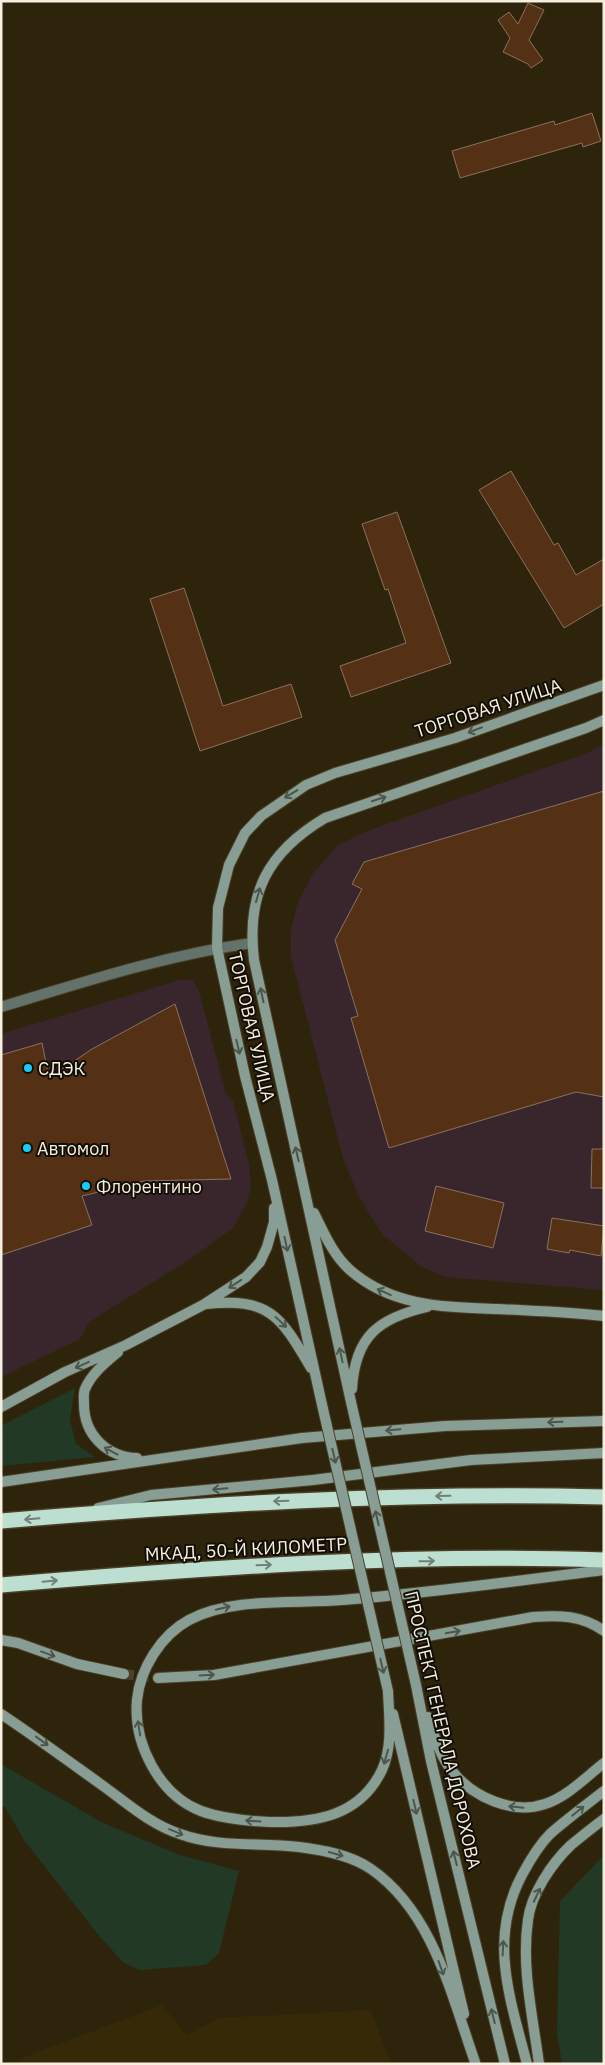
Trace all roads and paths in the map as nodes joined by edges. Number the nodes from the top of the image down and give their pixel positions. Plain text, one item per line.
1 (604, 685) edge
2 (604, 720) edge
3 (252, 943) junction
4 (217, 948) junction
5 (1, 1007) edge
6 (272, 1180) junction
7 (308, 1202) junction
8 (202, 1305) junction
9 (430, 1306) junction
10 (604, 1316) edge
11 (126, 1345) junction
12 (315, 1376) junction
13 (351, 1402) junction
14 (1, 1407) edge
15 (604, 1421) edge
16 (604, 1452) edge
17 (158, 1460) junction
18 (1, 1482) edge
19 (604, 1497) edge
20 (66, 1516) junction
21 (1, 1521) edge
22 (604, 1560) edge
23 (604, 1570) edge
24 (1, 1585) edge
25 (604, 1631) edge
26 (1, 1640) edge
27 (124, 1674) tunnel mouth
28 (158, 1678) tunnel mouth
29 (416, 1685) junction
30 (388, 1691) junction
31 (1, 1714) edge
32 (604, 1763) edge
33 (604, 1791) edge
34 (604, 1819) edge
35 (475, 2063) edge
36 (504, 2064) edge
37 (528, 2064) edge
38 (539, 2064) edge

1 -> 4 street, ТОРГОВАЯ УЛИЦА
3 -> 2 street, ТОРГОВАЯ УЛИЦА
3 - 4 street
7 -> 3 street, ТОРГОВАЯ УЛИЦА
4 - 5 street
4 -> 6 street, ТОРГОВАЯ УЛИЦА
6 -> 8 street
6 -> 12 street, ТОРГОВАЯ УЛИЦА
9 -> 7 street
13 -> 7 street, ТОРГОВАЯ УЛИЦА
8 - 11 street
8 -> 12 street
9 - 10 street
9 - 13 street
11 -> 14 street
17 -> 11 street
12 -> 30 street, ТОРГОВАЯ УЛИЦА, bridge
29 -> 13 street, ПРОСПЕКТ ГЕНЕРАЛА ДОРОХОВА, bridge
15 -> 17 street
16 -> 20 street
17 - 18 street
19 -> 20 highway
20 -> 21 highway
24 -> 22 highway, МКАД, 50-Й КИЛОМЕТР
30 -> 23 street
28 -> 25 street
26 -> 27 street
32 -> 29 street
36 -> 29 street, ПРОСПЕКТ ГЕНЕРАЛА ДОРОХОВА
30 -> 35 street
31 -> 35 street
37 -> 33 street
38 -> 34 street

